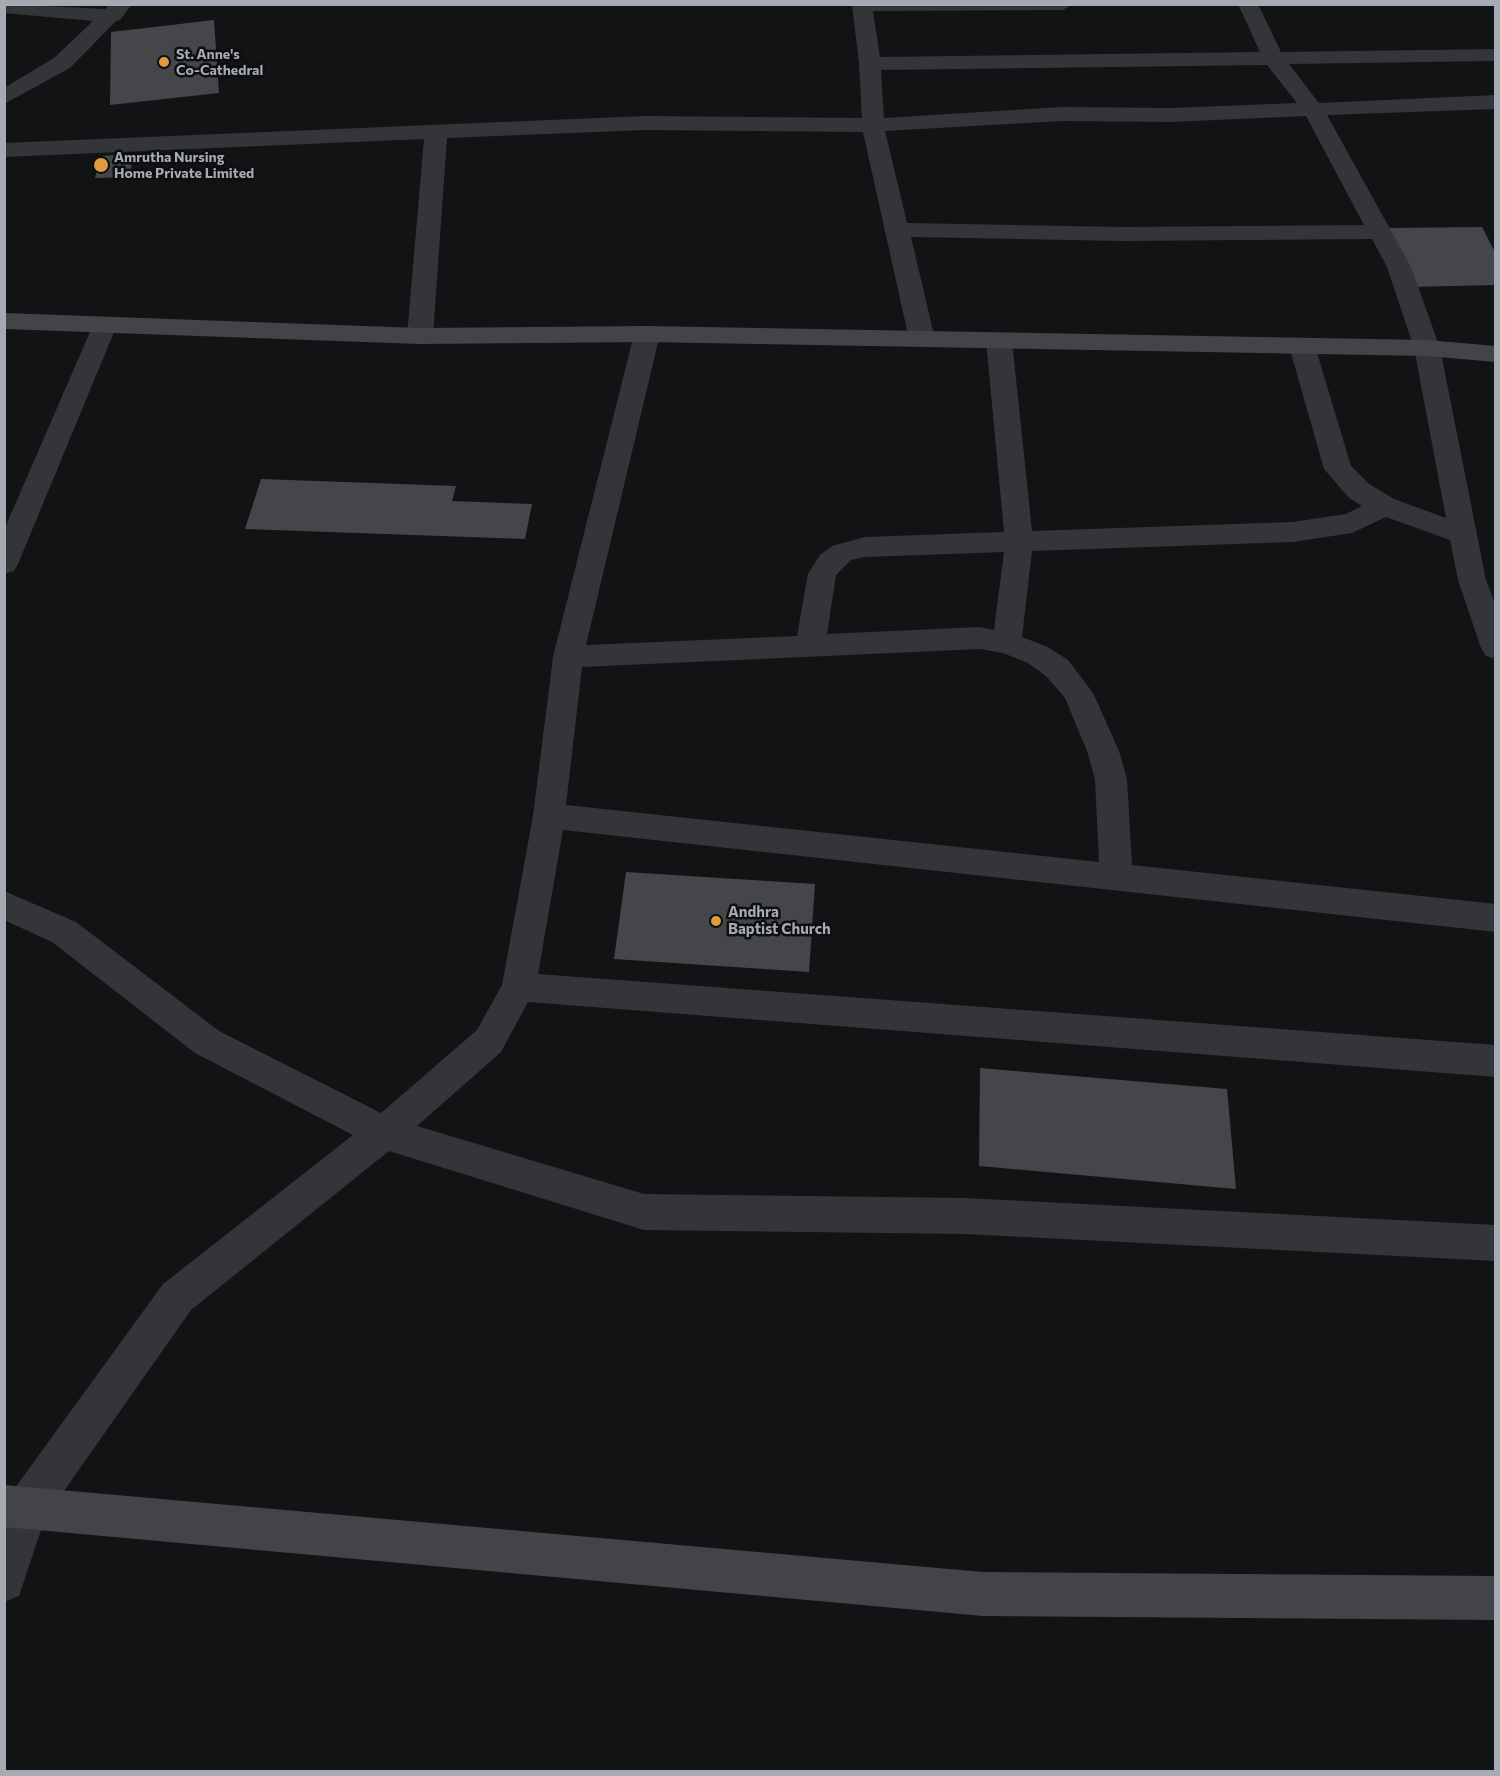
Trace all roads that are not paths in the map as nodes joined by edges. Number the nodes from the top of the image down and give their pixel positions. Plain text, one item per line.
1 (1063, 4) edge
2 (1248, 4) edge
3 (862, 5) edge
4 (4, 7) edge
5 (118, 10) edge
6 (1496, 55) edge
7 (1274, 59) junction
8 (870, 64) junction
9 (4, 98) edge
10 (1496, 102) edge
11 (1314, 111) junction
12 (873, 125) junction
13 (436, 130) junction
14 (4, 150) edge
15 (897, 230) junction
16 (1380, 232) junction
17 (4, 321) edge
18 (105, 325) junction
19 (647, 334) junction
20 (420, 336) junction
21 (922, 339) junction
22 (999, 341) junction
23 (1302, 346) junction
24 (1427, 348) junction
25 (1496, 354) edge
26 (1384, 506) junction
27 (1463, 534) junction
28 (1019, 542) junction
29 (4, 564) edge
30 (1007, 643) junction
31 (810, 646) junction
32 (1496, 648) edge
33 (568, 657) junction
34 (549, 816) junction
35 (1116, 877) junction
36 (4, 905) edge
37 (1496, 918) edge
38 (519, 987) junction
39 (1496, 1061) edge
40 (384, 1133) junction
41 (1496, 1243) edge
42 (16, 1506) edge
43 (4, 1581) edge
44 (1496, 1598) edge

1 - 3 street
2 - 7 street
3 - 8 street
4 - 5 street
5 - 9 street
6 - 7 street
7 - 8 street
7 - 11 street
8 - 12 street
10 - 11 street
11 - 12 street
11 - 16 street
12 - 13 street
12 - 15 street
13 - 14 street
13 - 20 street
15 - 16 street
15 - 21 street
16 - 24 street
17 - 18 main road
18 - 20 main road
18 - 29 street
19 - 20 main road
19 - 21 main road
19 - 33 street
21 - 22 main road
22 - 23 main road
22 - 28 street
23 - 24 main road
23 - 26 street
24 - 25 main road
24 - 27 street
26 - 27 street
26 - 28 street
27 - 32 street
28 - 30 street
28 - 31 street
30 - 31 street
30 - 35 street
31 - 33 street
33 - 34 street
34 - 35 street
34 - 38 street
35 - 37 street
36 - 40 street
38 - 39 street
38 - 40 street
40 - 41 street
40 - 42 street
42 - 43 street
42 - 44 main road

